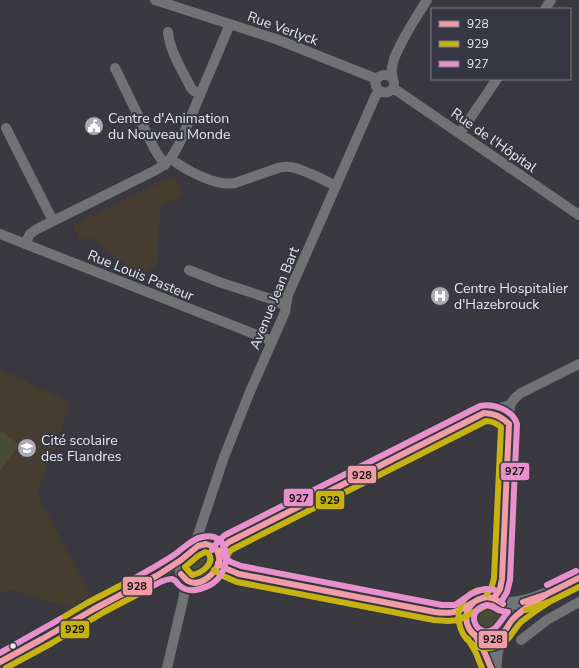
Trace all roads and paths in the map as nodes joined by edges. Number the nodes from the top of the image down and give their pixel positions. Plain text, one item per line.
1 (155, 0) edge
2 (427, 0) edge
3 (230, 24) junction
4 (168, 32) dead end
5 (115, 68) dead end
6 (386, 80) junction
7 (496, 80) edge
8 (379, 91) junction
9 (200, 94) junction
10 (6, 128) dead end
11 (460, 133) junction
12 (168, 162) junction
13 (336, 186) junction
14 (579, 215) edge
15 (53, 221) junction
16 (0, 234) edge
17 (25, 244) junction
18 (189, 270) dead end
19 (286, 306) junction
20 (272, 341) junction
21 (579, 364) edge
22 (510, 405) junction
23 (484, 413) junction
24 (509, 424) junction
25 (203, 520) junction
26 (210, 545) junction
27 (190, 553) junction
28 (219, 558) junction
29 (159, 574) junction
30 (182, 577) junction
31 (579, 578) edge
32 (200, 581) junction
33 (547, 594) junction
34 (184, 600) junction
35 (499, 601) junction
36 (579, 602) edge
37 (471, 604) junction
38 (508, 624) junction
39 (475, 636) junction
40 (500, 636) junction
41 (521, 640) dead end
42 (0, 662) edge
43 (167, 668) edge
44 (491, 668) edge
45 (496, 668) edge

1 - 3 street, Rue Verlyck
2 - 6 street
3 - 6 street, Rue Verlyck
3 - 9 street
4 - 9 street
5 - 12 street
6 - 8 street
6 - 8 street
6 - 11 street, Rue de l'Hôpital
7 - 11 street
8 - 13 street, Avenue Jean Bart
9 - 12 street
10 - 15 street
11 - 14 street, Rue de l'Hôpital
12 - 13 street
12 - 15 street
13 - 19 street, Avenue Jean Bart
15 - 17 street
16 - 17 street, Rue Louis Pasteur
17 - 20 street, Rue Louis Pasteur
18 - 19 street
19 - 20 street, Avenue Jean Bart
20 - 25 street, Avenue Jean Bart
21 - 22 street
22 - 23 street
22 - 24 street
23 - 24 street
23 - 28 street
24 - 35 street
25 - 26 street
25 - 27 street, Avenue Jean Bart
26 - 27 street
26 - 28 street
27 - 29 street
27 - 30 street
28 - 32 street
28 - 37 street
29 - 30 street
29 - 42 street
30 - 32 street
30 - 34 street
31 - 33 main road
32 - 34 street
33 - 35 main road
33 - 38 main road
34 - 43 street
35 - 37 main road
35 - 38 main road
36 - 41 street
37 - 39 main road
38 - 40 main road
39 - 40 main road
39 - 44 main road
40 - 45 main road

